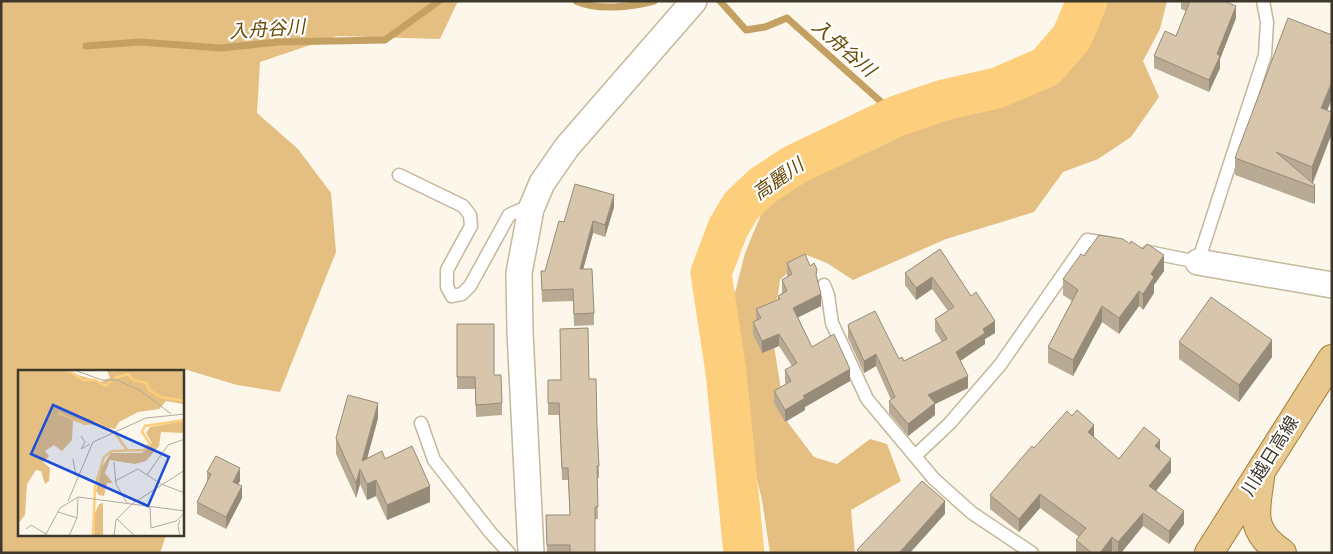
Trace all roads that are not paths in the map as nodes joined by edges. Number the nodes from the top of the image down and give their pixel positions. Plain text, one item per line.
1 (694, 1) edge
2 (1263, 1) edge
3 (399, 175) dead end
4 (530, 210) junction
5 (1198, 262) junction
6 (824, 285) dead end
7 (1332, 285) edge
8 (1332, 359) edge
9 (421, 423) dead end
10 (915, 456) junction
11 (1262, 469) junction
12 (509, 553) edge
13 (531, 553) edge
14 (1032, 553) edge
15 (1209, 553) edge
16 (1282, 553) edge

1 - 4 street
2 - 5 lane
3 - 4 lane
4 - 13 street
5 - 7 street
5 - 10 lane
6 - 10 lane
8 - 11 main road, 川越日高線
9 - 12 lane
10 - 14 lane
11 - 15 main road, 川越日高線
11 - 16 main road

